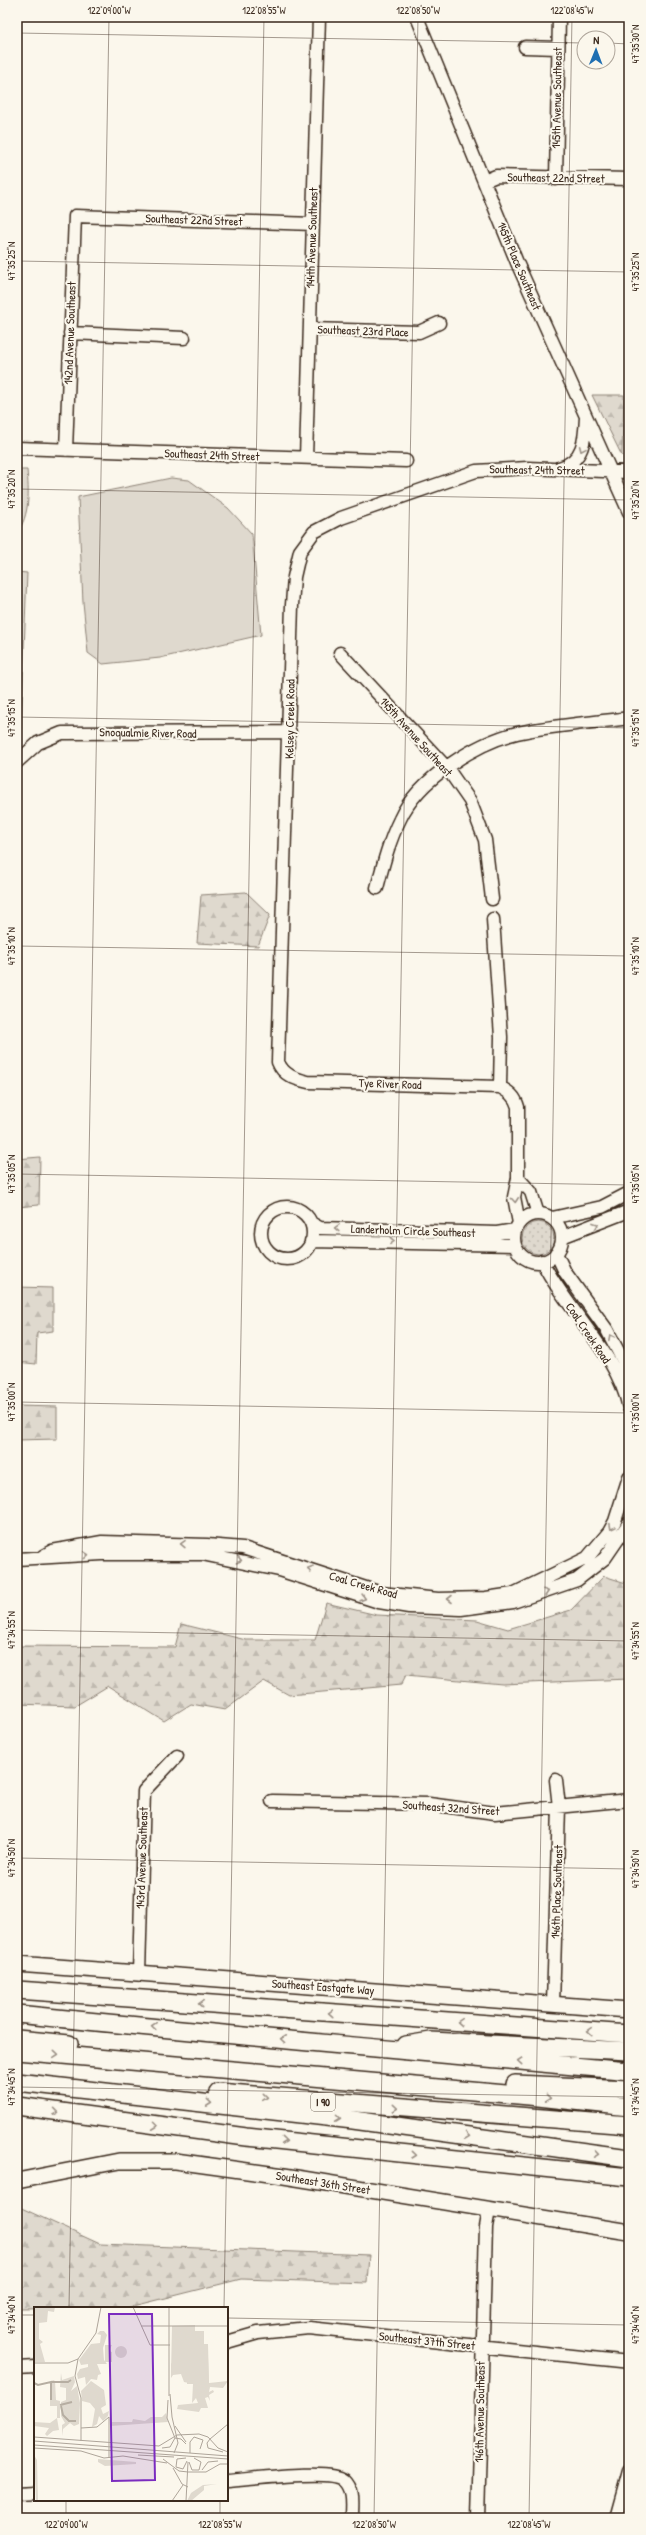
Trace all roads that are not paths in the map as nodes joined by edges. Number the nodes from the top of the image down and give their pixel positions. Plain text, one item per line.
1 (319, 17) edge
2 (417, 17) edge
3 (559, 17) edge
4 (524, 47) dead end
5 (557, 48) junction
6 (556, 179) junction
7 (629, 179) edge
8 (484, 181) junction
9 (75, 216) joint
10 (313, 224) junction
11 (439, 323) dead end
12 (310, 329) junction
13 (70, 333) junction
14 (184, 338) dead end
15 (587, 414) junction
16 (17, 448) edge
17 (66, 450) junction
18 (306, 458) junction
19 (406, 461) dead end
20 (556, 469) junction
21 (612, 472) junction
22 (629, 472) edge
23 (446, 480) joint
24 (629, 512) edge
25 (340, 653) dead end
26 (629, 718) edge
27 (290, 732) junction
28 (17, 762) edge
29 (446, 768) junction
30 (377, 888) dead end
31 (492, 899) dead end
32 (493, 919) dead end
33 (278, 1054) joint
34 (500, 1087) junction
35 (518, 1178) junction
36 (629, 1193) edge
37 (629, 1211) edge
38 (538, 1214) junction
39 (552, 1218) junction
40 (311, 1223) junction
41 (517, 1226) junction
42 (562, 1237) junction
43 (311, 1241) junction
44 (515, 1245) junction
45 (556, 1253) junction
46 (542, 1261) junction
47 (629, 1372) edge
48 (629, 1408) edge
49 (629, 1477) edge
50 (629, 1523) edge
51 (43, 1556) junction
52 (17, 1559) edge
53 (177, 1756) dead end
54 (556, 1780) dead end
55 (629, 1800) edge
56 (272, 1801) dead end
57 (559, 1807) junction
58 (17, 1964) edge
59 (139, 1973) junction
60 (17, 1990) edge
61 (553, 2004) junction
62 (629, 2010) edge
63 (17, 2014) edge
64 (629, 2034) edge
65 (17, 2039) edge
66 (378, 2049) junction
67 (17, 2051) edge
68 (629, 2051) edge
69 (629, 2071) edge
70 (17, 2074) edge
71 (17, 2082) edge
72 (629, 2089) edge
73 (17, 2106) edge
74 (629, 2107) edge
75 (629, 2125) edge
76 (629, 2158) edge
77 (540, 2168) junction
78 (629, 2177) edge
79 (17, 2181) edge
80 (629, 2186) edge
81 (489, 2210) junction
82 (629, 2232) edge
83 (228, 2342) edge
84 (482, 2346) junction
85 (629, 2362) edge
86 (34, 2367) edge
87 (17, 2368) edge
88 (629, 2471) edge
89 (228, 2481) edge
90 (34, 2493) edge
91 (17, 2494) edge
92 (352, 2518) edge
93 (478, 2518) edge
94 (616, 2518) edge

1 - 10 street, 144th Avenue Southeast
2 - 8 street, 145th Place Southeast
3 - 5 street, 145th Avenue Southeast
4 - 5 street
5 - 6 street, 145th Avenue Southeast
6 - 7 street, Southeast 22nd Street
6 - 8 street, Southeast 22nd Street
8 - 15 street, 145th Place Southeast
9 - 10 street, Southeast 22nd Street
9 - 13 street, 142nd Avenue Southeast
10 - 12 street, 144th Avenue Southeast
11 - 12 street, Southeast 23rd Place
12 - 18 street, 144th Avenue Southeast
13 - 14 street
13 - 17 street, 142nd Avenue Southeast
15 -> 20 street
15 - 21 street, 145th Place Southeast
16 - 17 street, Southeast 24th Street
17 - 18 street, Southeast 24th Street
18 - 19 street, Southeast 24th Street
20 - 21 street, Southeast 24th Street
20 - 23 street, Southeast 24th Street
21 - 22 street, Southeast 24th Street
21 - 24 street, 145th Place Southeast
23 - 27 street, Kelsey Creek Road
25 - 29 street, 145th Avenue Southeast
26 - 29 street
27 - 28 street, Snoqualmie River Road
27 - 33 street, Kelsey Creek Road
29 - 30 street
29 - 31 street, 145th Avenue Southeast
32 - 34 street
33 - 34 street, Tye River Road
34 - 35 street
35 - 38 street
35 -> 41 street
36 - 39 street
42 -> 37 street
38 - 39 street
38 - 41 street
39 - 42 street
41 -> 40 street, Landerholm Circle Southeast
40 - 43 street
40 - 43 street
41 - 44 street
42 - 45 street
43 -> 44 street, Landerholm Circle Southeast
44 - 46 street
45 - 46 street
47 -> 45 street, Coal Creek Road
46 - 48 street, Coal Creek Road
49 -> 51 street, Coal Creek Road
51 -> 50 street, Coal Creek Road
51 - 52 street, Coal Creek Road
53 - 59 street, 143rd Avenue Southeast
54 - 57 street, 146th Place Southeast
55 - 57 street, Southeast 32nd Street
56 - 57 street, Southeast 32nd Street
57 - 61 street, 146th Place Southeast
58 - 59 main road, Southeast Eastgate Way
59 - 61 main road, Southeast Eastgate Way
64 -> 60 highway
61 - 62 main road, Southeast Eastgate Way
66 -> 63 highway
65 - 72 highway
66 - 68 highway
69 -> 66 highway
67 -> 74 highway
70 -> 75 highway, I 90
71 -> 76 highway
73 -> 77 highway
77 - 78 highway
77 - 80 highway
79 - 81 main road, Southeast 36th Street
81 - 82 main road, Southeast 36th Street
81 - 84 street, 146th Avenue Southeast
83 - 84 street, Southeast 37th Street
84 - 85 street, Southeast 37th Street
84 - 93 street, 146th Avenue Southeast
86 - 87 street
88 - 94 street
89 - 92 street
90 - 91 street

